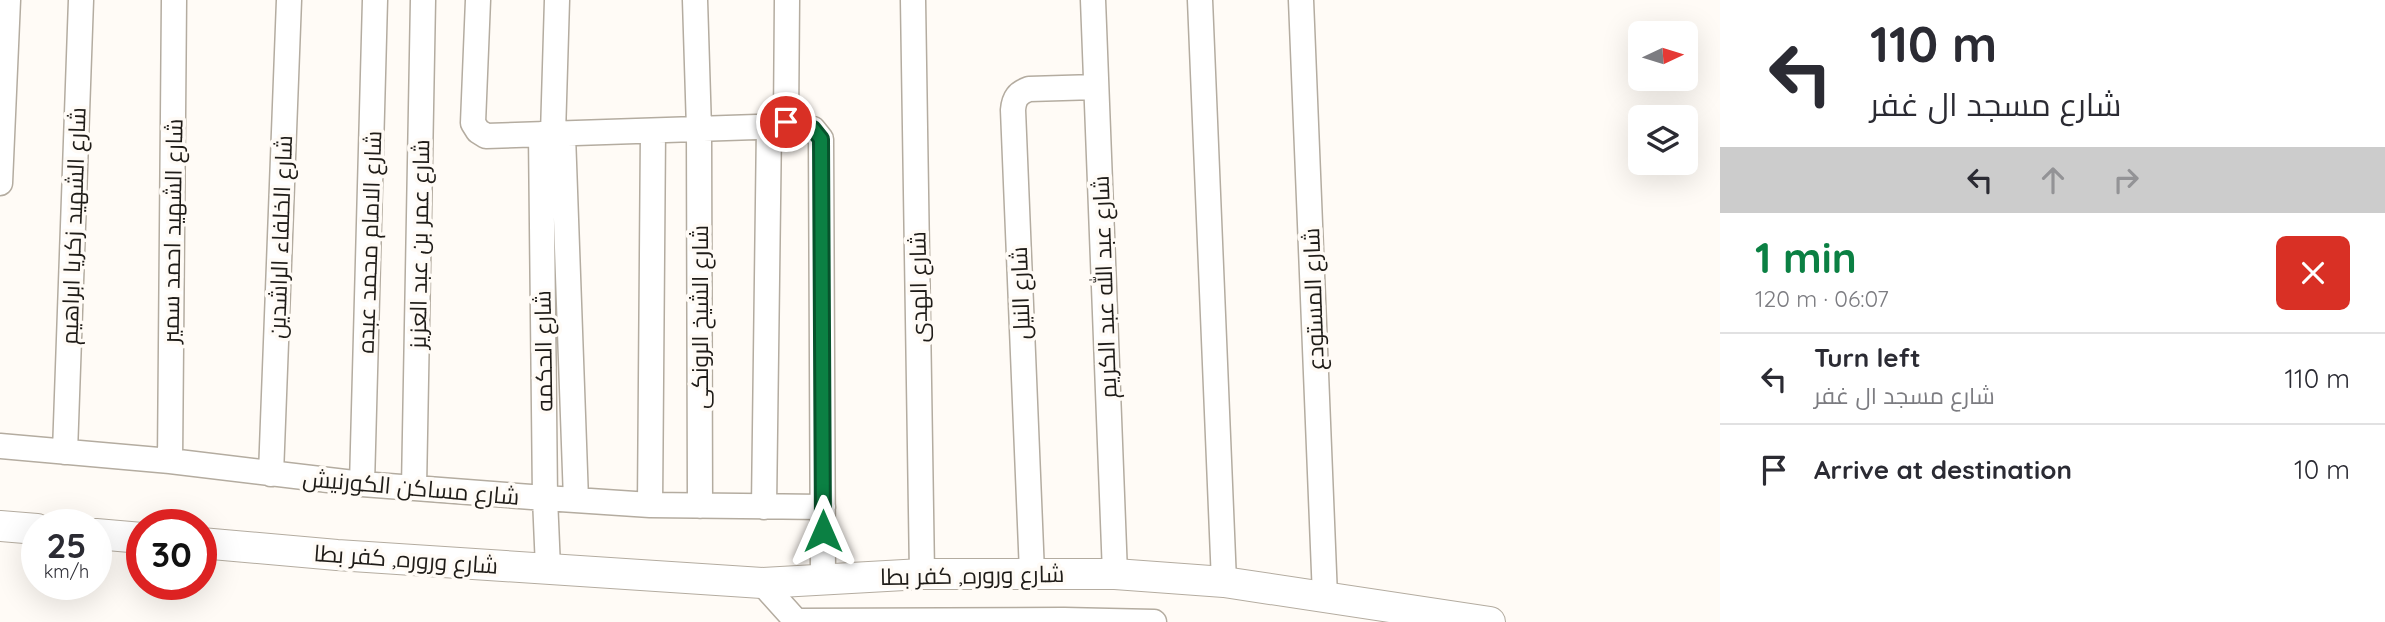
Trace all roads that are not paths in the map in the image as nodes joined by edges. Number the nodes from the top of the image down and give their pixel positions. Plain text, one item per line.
1 (8, 0) edge
2 (81, 0) edge
3 (174, 0) edge
4 (289, 0) edge
5 (375, 0) edge
6 (423, 0) edge
7 (478, 0) edge
8 (556, 0) edge
9 (695, 0) edge
10 (787, 0) edge
11 (913, 0) edge
12 (1093, 0) edge
13 (1200, 0) edge
14 (1301, 0) edge
15 (1096, 87) junction
16 (778, 126) junction
17 (699, 129) junction
18 (653, 131) junction
19 (552, 134) junction
20 (0, 183) edge
21 (0, 446) edge
22 (65, 452) junction
23 (170, 461) junction
24 (271, 474) junction
25 (362, 484) junction
26 (414, 488) junction
27 (545, 498) junction
28 (576, 500) junction
29 (650, 505) junction
30 (700, 506) junction
31 (764, 506) junction
32 (823, 507) junction
33 (0, 526) edge
34 (21, 528) edge
35 (217, 544) edge
36 (548, 568) junction
37 (1032, 573) junction
38 (922, 574) junction
39 (1115, 574) junction
40 (823, 579) junction
41 (1224, 582) junction
42 (762, 583) junction
43 (1325, 597) junction
44 (797, 622) edge
45 (1154, 622) edge
46 (1490, 622) edge

1 - 20 street
2 - 22 street, شارع الشهيد زكريا ابراهيم
3 - 23 street, شارع الشهيد احمد سمير
4 - 24 street, شارع الخلفاء الراشدين
5 - 25 street, شارع الامام محمد عبده
6 - 26 street, شارع عمر بن عبد العزيز
7 - 19 street
8 - 19 street
9 - 17 street, شارع الشيخ الرونكى
10 - 16 street
11 - 38 street, شارع الهدى
12 - 15 street, شارع عبد الله عبد الكريم
13 - 41 street
14 - 43 street, شارع المستودع
15 - 37 street, شارع النيل
15 - 39 street, شارع عبد الله عبد الكريم
16 - 17 street
16 - 31 street
16 - 32 street
17 - 18 street
17 - 30 street, شارع الشيخ الرونكى
18 - 19 street
18 - 29 street
19 - 27 street, شارع الحكمه
19 - 28 street
21 - 22 street, شارع مساكن الكورنيش
22 - 23 street, شارع مساكن الكورنيش
23 - 24 street, شارع مساكن الكورنيش
24 - 25 street, شارع مساكن الكورنيش
25 - 26 street, شارع مساكن الكورنيش
26 - 27 street, شارع مساكن الكورنيش
27 - 28 street, شارع مساكن الكورنيش
27 - 36 street, شارع الحكمه
28 - 29 street, شارع مساكن الكورنيش
29 - 30 street, شارع مساكن الكورنيش
30 - 31 street, شارع مساكن الكورنيش
31 - 32 street, شارع مساكن الكورنيش
32 - 40 street
33 - 34 street
35 - 36 street, شارع وروره, كفر بطا
36 - 42 street, شارع وروره, كفر بطا
37 - 38 street, شارع وروره, كفر بطا
37 - 39 street, شارع وروره, كفر بطا
38 - 40 street, شارع وروره, كفر بطا
39 - 41 street, شارع وروره, كفر بطا
40 - 42 street, شارع وروره, كفر بطا
41 - 43 street, شارع وروره, كفر بطا
42 - 44 street
43 - 46 street, شارع وروره, كفر بطا
44 - 45 street

